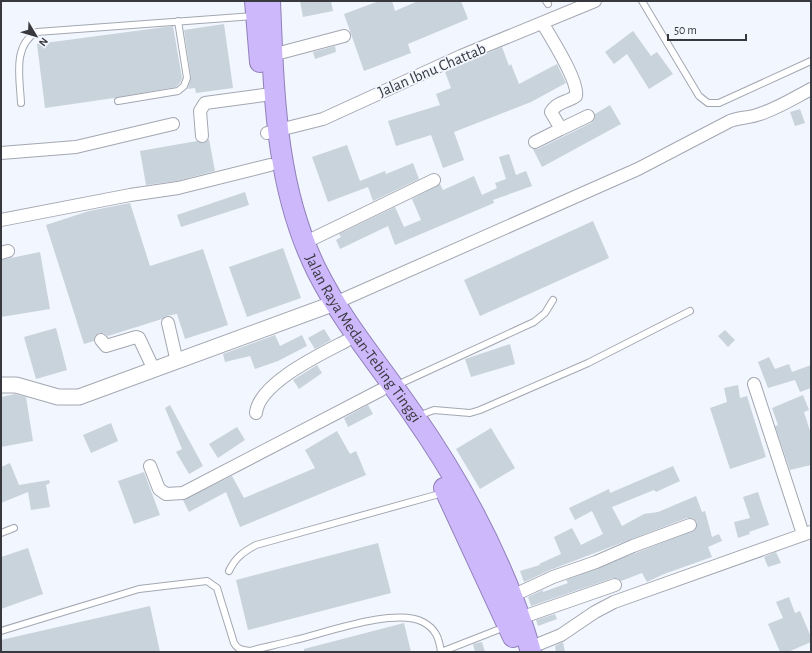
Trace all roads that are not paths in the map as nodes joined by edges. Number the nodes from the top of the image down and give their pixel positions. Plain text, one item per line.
1 (270, 1) edge
2 (595, 1) edge
3 (642, 1) edge
4 (255, 9) edge
5 (178, 21) junction
6 (543, 24) junction
7 (344, 36) dead end
8 (272, 55) junction
9 (811, 60) edge
10 (811, 89) edge
11 (264, 95) junction
12 (118, 101) dead end
13 (21, 103) dead end
14 (588, 116) dead end
15 (173, 124) dead end
16 (561, 129) junction
17 (272, 132) junction
18 (202, 136) dead end
19 (534, 142) dead end
20 (1, 153) edge
21 (270, 165) junction
22 (434, 180) dead end
23 (1, 220) edge
24 (306, 242) junction
25 (553, 300) dead end
26 (329, 305) junction
27 (690, 311) dead end
28 (168, 323) dead end
29 (101, 340) dead end
30 (346, 341) junction
31 (177, 362) junction
32 (154, 370) junction
33 (754, 384) dead end
34 (1, 385) edge
35 (387, 388) junction
36 (256, 413) dead end
37 (415, 417) junction
38 (150, 466) dead end
39 (446, 492) junction
40 (690, 525) dead end
41 (14, 528) dead end
42 (1, 533) edge
43 (807, 533) edge
44 (229, 571) dead end
45 (615, 585) dead end
46 (512, 596) junction
47 (514, 622) junction
48 (1, 631) edge
49 (526, 651) edge
50 (441, 652) edge

1 - 8 highway, Jalan Raya Medan-Tebing Tinggi
2 - 6 street, Jalan Ibnu Chattab
3 - 9 lane
4 - 5 lane
4 - 11 highway, Jalan Raya Medan-Tebing Tinggi
5 - 12 lane
5 - 13 lane
6 - 16 street
6 - 17 street, Jalan Ibnu Chattab
7 - 8 street
8 - 17 highway, Jalan Raya Medan-Tebing Tinggi
10 - 26 street
11 - 17 highway, Jalan Raya Medan-Tebing Tinggi
11 - 18 street
14 - 16 street
15 - 20 street
16 - 19 street
17 - 21 highway, Jalan Raya Medan-Tebing Tinggi
17 - 24 highway, Jalan Raya Medan-Tebing Tinggi
21 - 23 street
21 - 26 highway, Jalan Raya Medan-Tebing Tinggi
22 - 24 street
24 - 26 highway, Jalan Raya Medan-Tebing Tinggi
25 - 35 lane
26 - 30 highway, Jalan Raya Medan-Tebing Tinggi
26 - 31 street
26 - 35 highway, Jalan Raya Medan-Tebing Tinggi
27 - 37 lane
28 - 31 street
29 - 32 street
30 - 35 highway, Jalan Raya Medan-Tebing Tinggi
30 - 36 street
31 - 32 street
32 - 34 street
33 - 43 street
35 - 37 highway, Jalan Raya Medan-Tebing Tinggi
35 - 38 street
35 - 39 highway, Jalan Raya Medan-Tebing Tinggi
37 - 46 highway, Jalan Raya Medan-Tebing Tinggi
39 - 44 lane
39 - 47 highway, Jalan Raya Medan-Tebing Tinggi
40 - 46 street
41 - 42 lane
43 - 49 street
45 - 47 street
46 - 47 highway, Jalan Raya Medan-Tebing Tinggi
47 - 49 highway, Jalan Raya Medan-Tebing Tinggi
47 - 50 lane
48 - 50 lane

